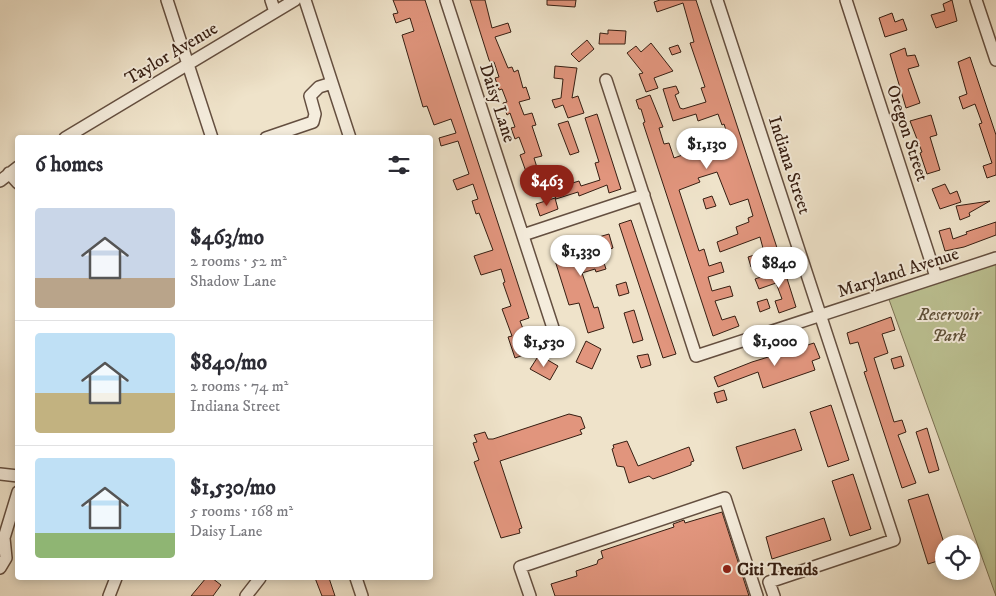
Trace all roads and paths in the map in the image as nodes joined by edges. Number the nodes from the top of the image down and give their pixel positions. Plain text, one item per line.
1 (167, 0) edge
2 (271, 0) edge
3 (295, 0) edge
4 (305, 0) edge
5 (446, 0) edge
6 (717, 0) edge
7 (846, 0) edge
8 (976, 0) edge
9 (275, 12) junction
10 (996, 60) edge
11 (188, 63) junction
12 (606, 80) dead end
13 (332, 83) junction
14 (70, 135) edge
15 (211, 135) edge
16 (275, 135) edge
17 (349, 135) edge
18 (13, 170) edge
19 (0, 181) edge
20 (644, 195) junction
21 (523, 234) junction
22 (996, 258) edge
23 (936, 278) junction
24 (820, 315) junction
25 (554, 331) dead end
26 (0, 474) edge
27 (15, 476) edge
28 (15, 501) edge
29 (2, 540) edge
30 (0, 568) edge
31 (115, 580) edge
32 (258, 580) edge
33 (357, 580) edge
34 (109, 596) edge
35 (246, 596) edge
36 (362, 596) edge
37 (530, 596) edge
38 (757, 596) edge
39 (774, 596) edge

1 - 11 street
2 - 9 street
3 - 9 street, Taylor Avenue
4 - 13 street
5 - 21 street, Daisy Lane
6 - 24 street, Indiana Street
7 - 23 street, Oregon Street
8 - 10 street
9 - 11 street, Taylor Avenue
11 - 14 street, Taylor Avenue
11 - 15 street
12 - 20 street
13 - 16 street
13 - 17 street
18 - 19 street
20 - 21 street
20 - 24 street, Maryland Avenue
21 - 25 street, Daisy Lane
22 - 23 street, Maryland Avenue
23 - 24 street, Maryland Avenue
24 - 39 street, Indiana Street
26 - 27 street
28 - 29 street
29 - 30 street
31 - 34 street
32 - 35 street
33 - 36 street
37 - 38 street

